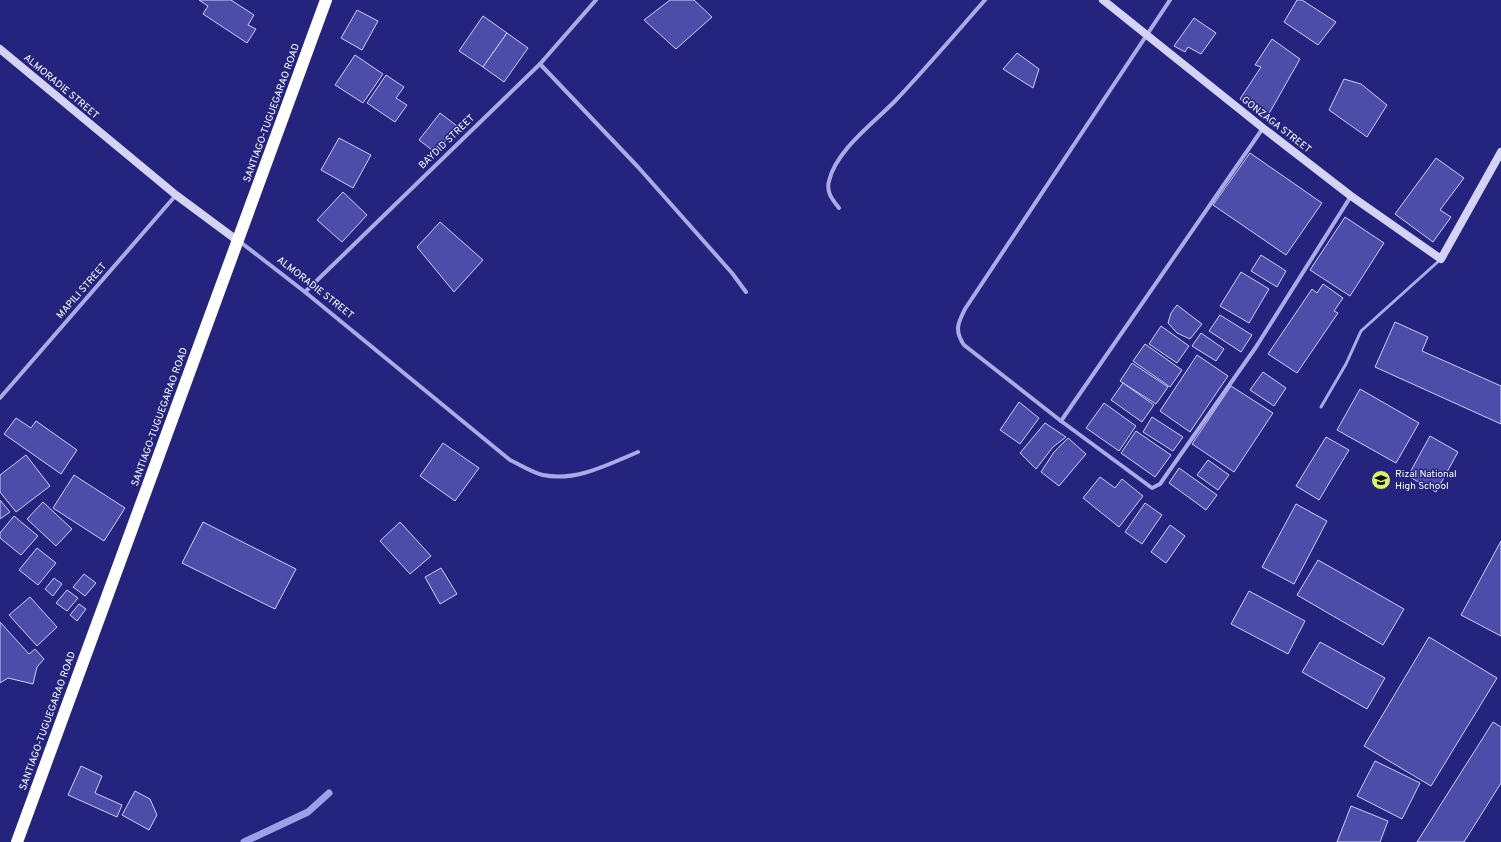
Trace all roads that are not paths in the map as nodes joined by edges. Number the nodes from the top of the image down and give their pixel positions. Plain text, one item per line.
1 (326, 0) edge
2 (596, 0) edge
3 (985, 0) edge
4 (1103, 0) edge
5 (1170, 0) edge
6 (1147, 35) junction
7 (0, 49) edge
8 (540, 64) junction
9 (1263, 128) junction
10 (1501, 152) edge
11 (176, 195) junction
12 (1351, 196) junction
13 (839, 208) dead end
14 (238, 241) junction
15 (1441, 260) junction
16 (305, 292) junction
17 (746, 292) dead end
18 (0, 398) edge
19 (1321, 407) dead end
20 (1061, 421) junction
21 (638, 452) dead end
22 (16, 842) edge

1 - 14 highway, SANTIAGO-TUGUEGARAO ROAD
2 - 8 street, BAYDID STREET
3 - 13 street
4 - 6 street, GONZAGA STREET
5 - 6 street
6 - 9 street, GONZAGA STREET
6 - 20 street
7 - 11 street, ALMORADIE STREET
8 - 16 street, BAYDID STREET
8 - 17 street
9 - 12 street, GONZAGA STREET
9 - 20 street
10 - 15 street
11 - 14 street, ALMORADIE STREET
11 - 18 street, MAPILI STREET
12 - 15 street, GONZAGA STREET
12 - 20 street
14 - 16 street, ALMORADIE STREET
14 - 22 highway, SANTIAGO-TUGUEGARAO ROAD
15 - 19 lane
16 - 21 street, ALMORADIE STREET

